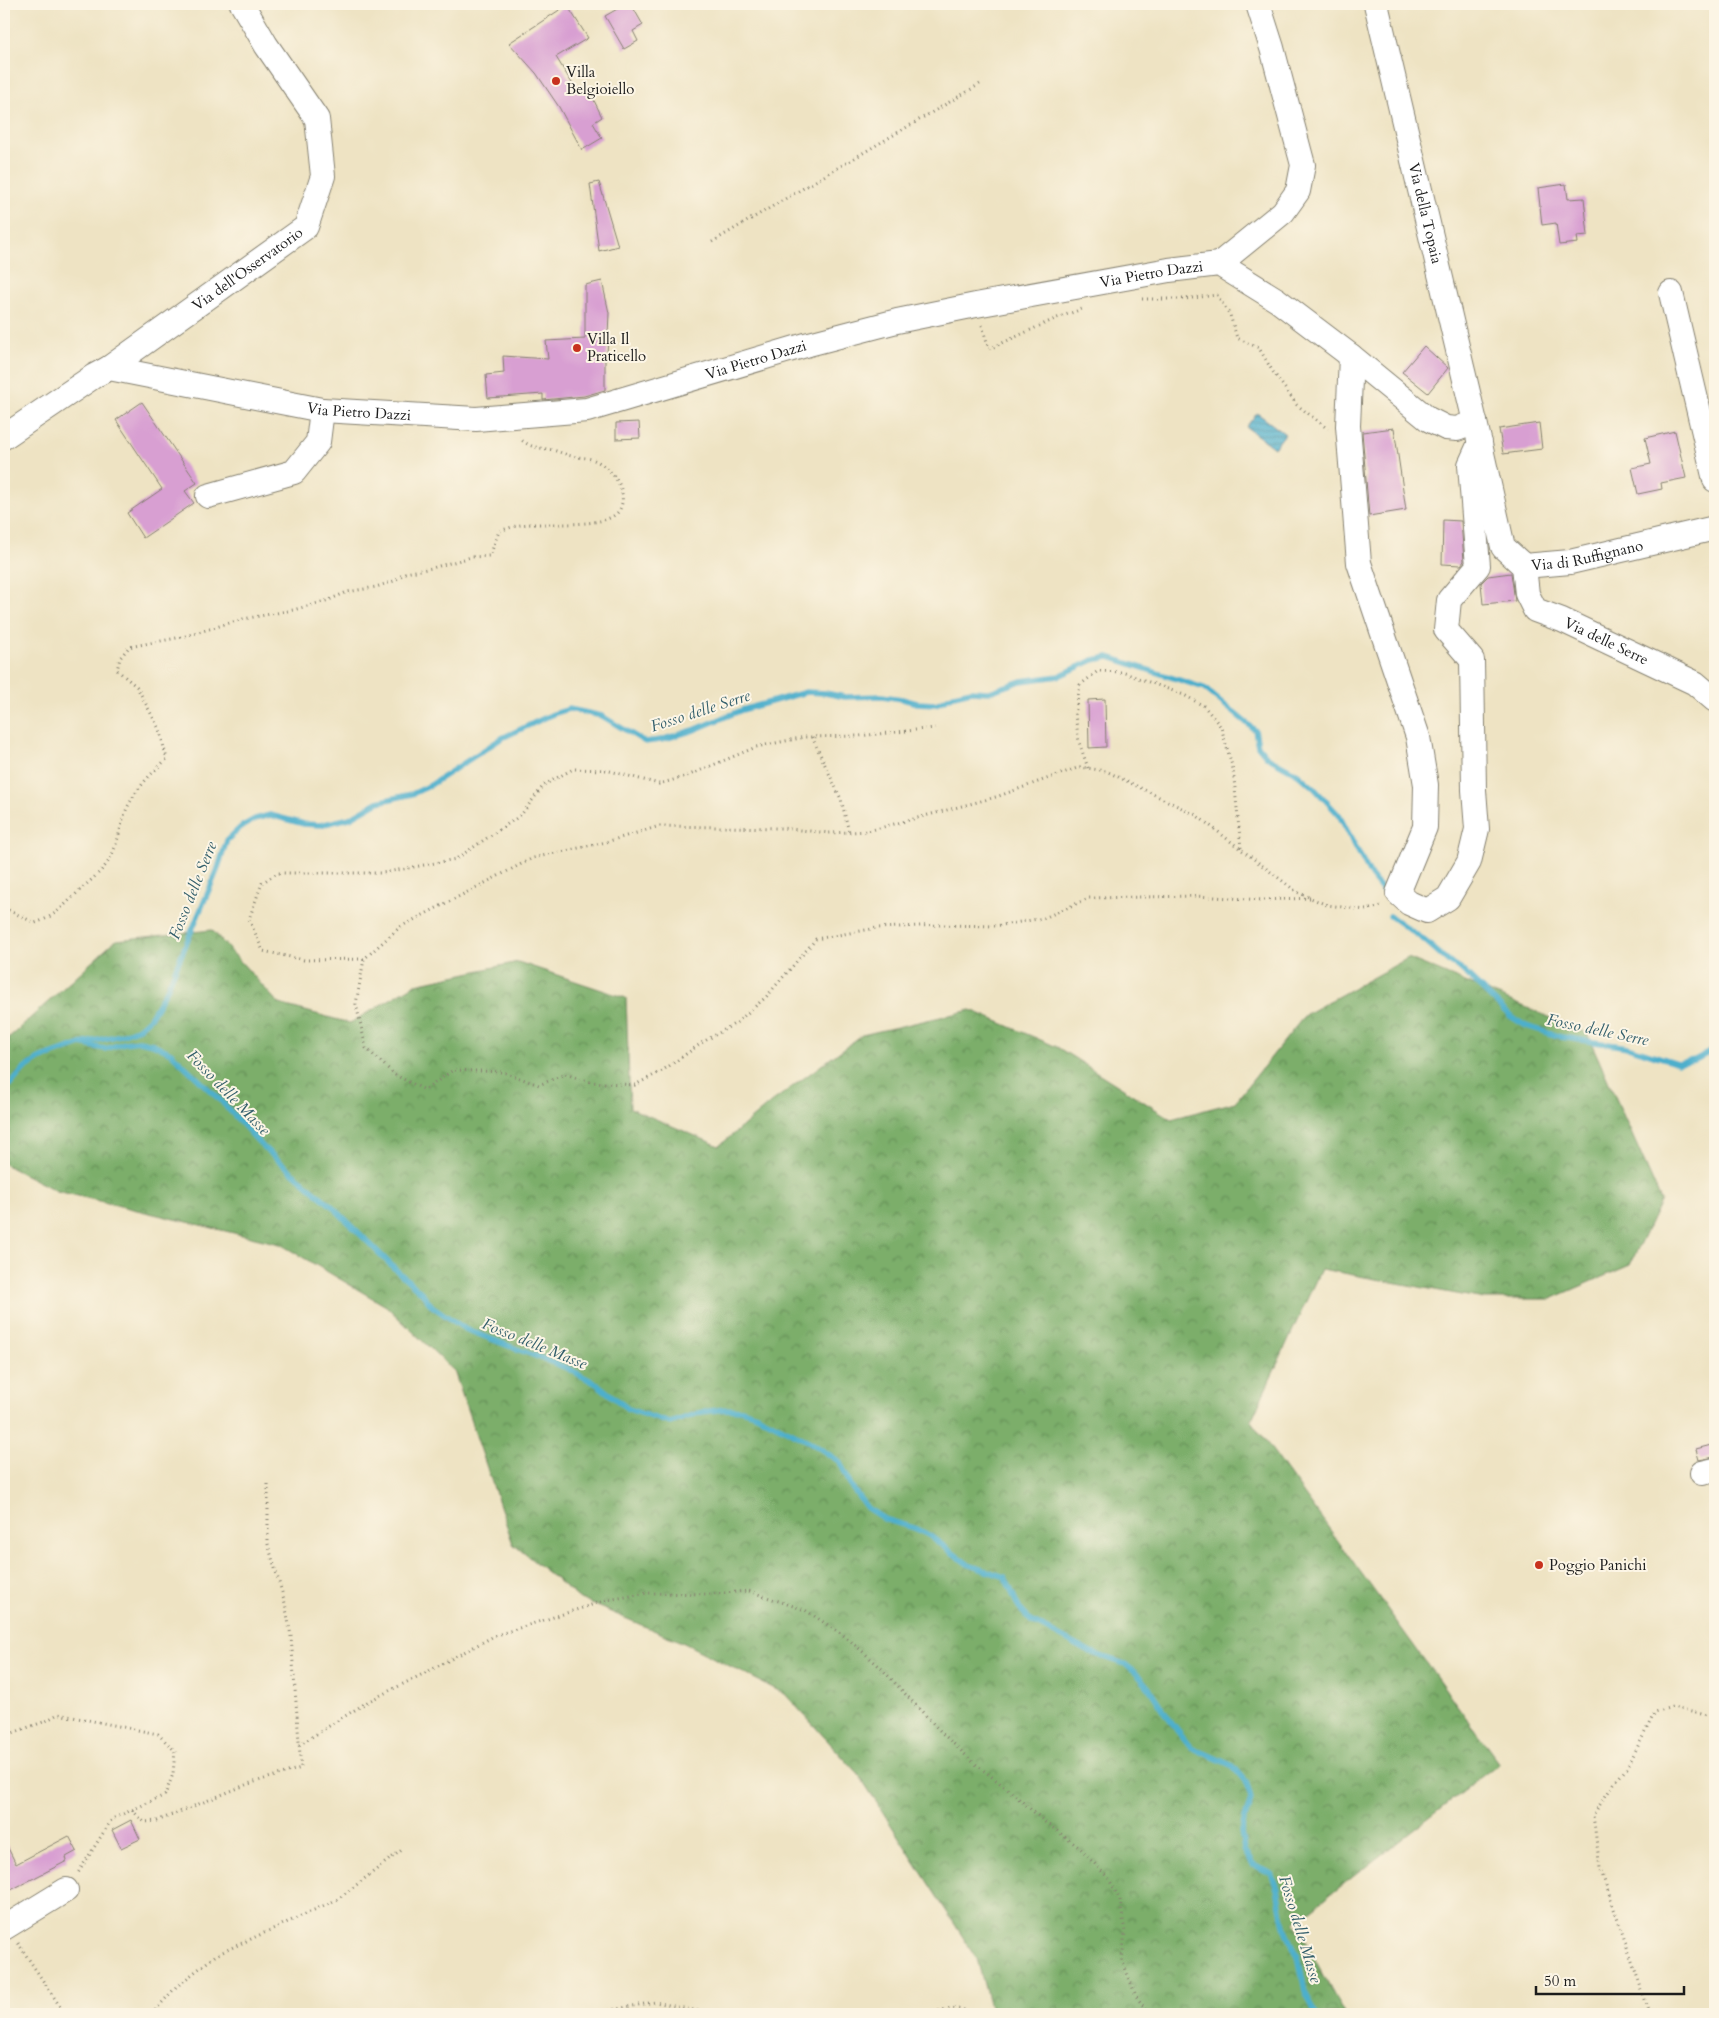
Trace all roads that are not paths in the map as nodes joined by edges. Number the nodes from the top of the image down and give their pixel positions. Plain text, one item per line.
1 (242, 4) edge
2 (1258, 4) edge
3 (1376, 4) edge
4 (1219, 264) junction
5 (1671, 293) dead end
6 (1351, 356) junction
7 (109, 368) junction
8 (322, 410) junction
9 (1478, 433) junction
10 (4, 437) edge
11 (1715, 480) edge
12 (208, 496) dead end
13 (1715, 528) edge
14 (1524, 566) junction
15 (1715, 700) edge
16 (66, 1890) road end
17 (5, 1927) edge

1 - 7 street, Via dell'Osservatorio
2 - 4 street
3 - 9 street, Via della Topaia
4 - 6 street, Via Pietro Dazzi
4 - 8 street, Via Pietro Dazzi
5 - 11 street
6 - 9 street, Via Pietro Dazzi
6 - 9 street
7 - 8 street, Via Pietro Dazzi
7 - 10 street
8 - 12 street
9 - 14 street, Via di Ruffignano
13 - 14 street, Via di Ruffignano
14 - 15 street, Via delle Serre
16 - 17 street

